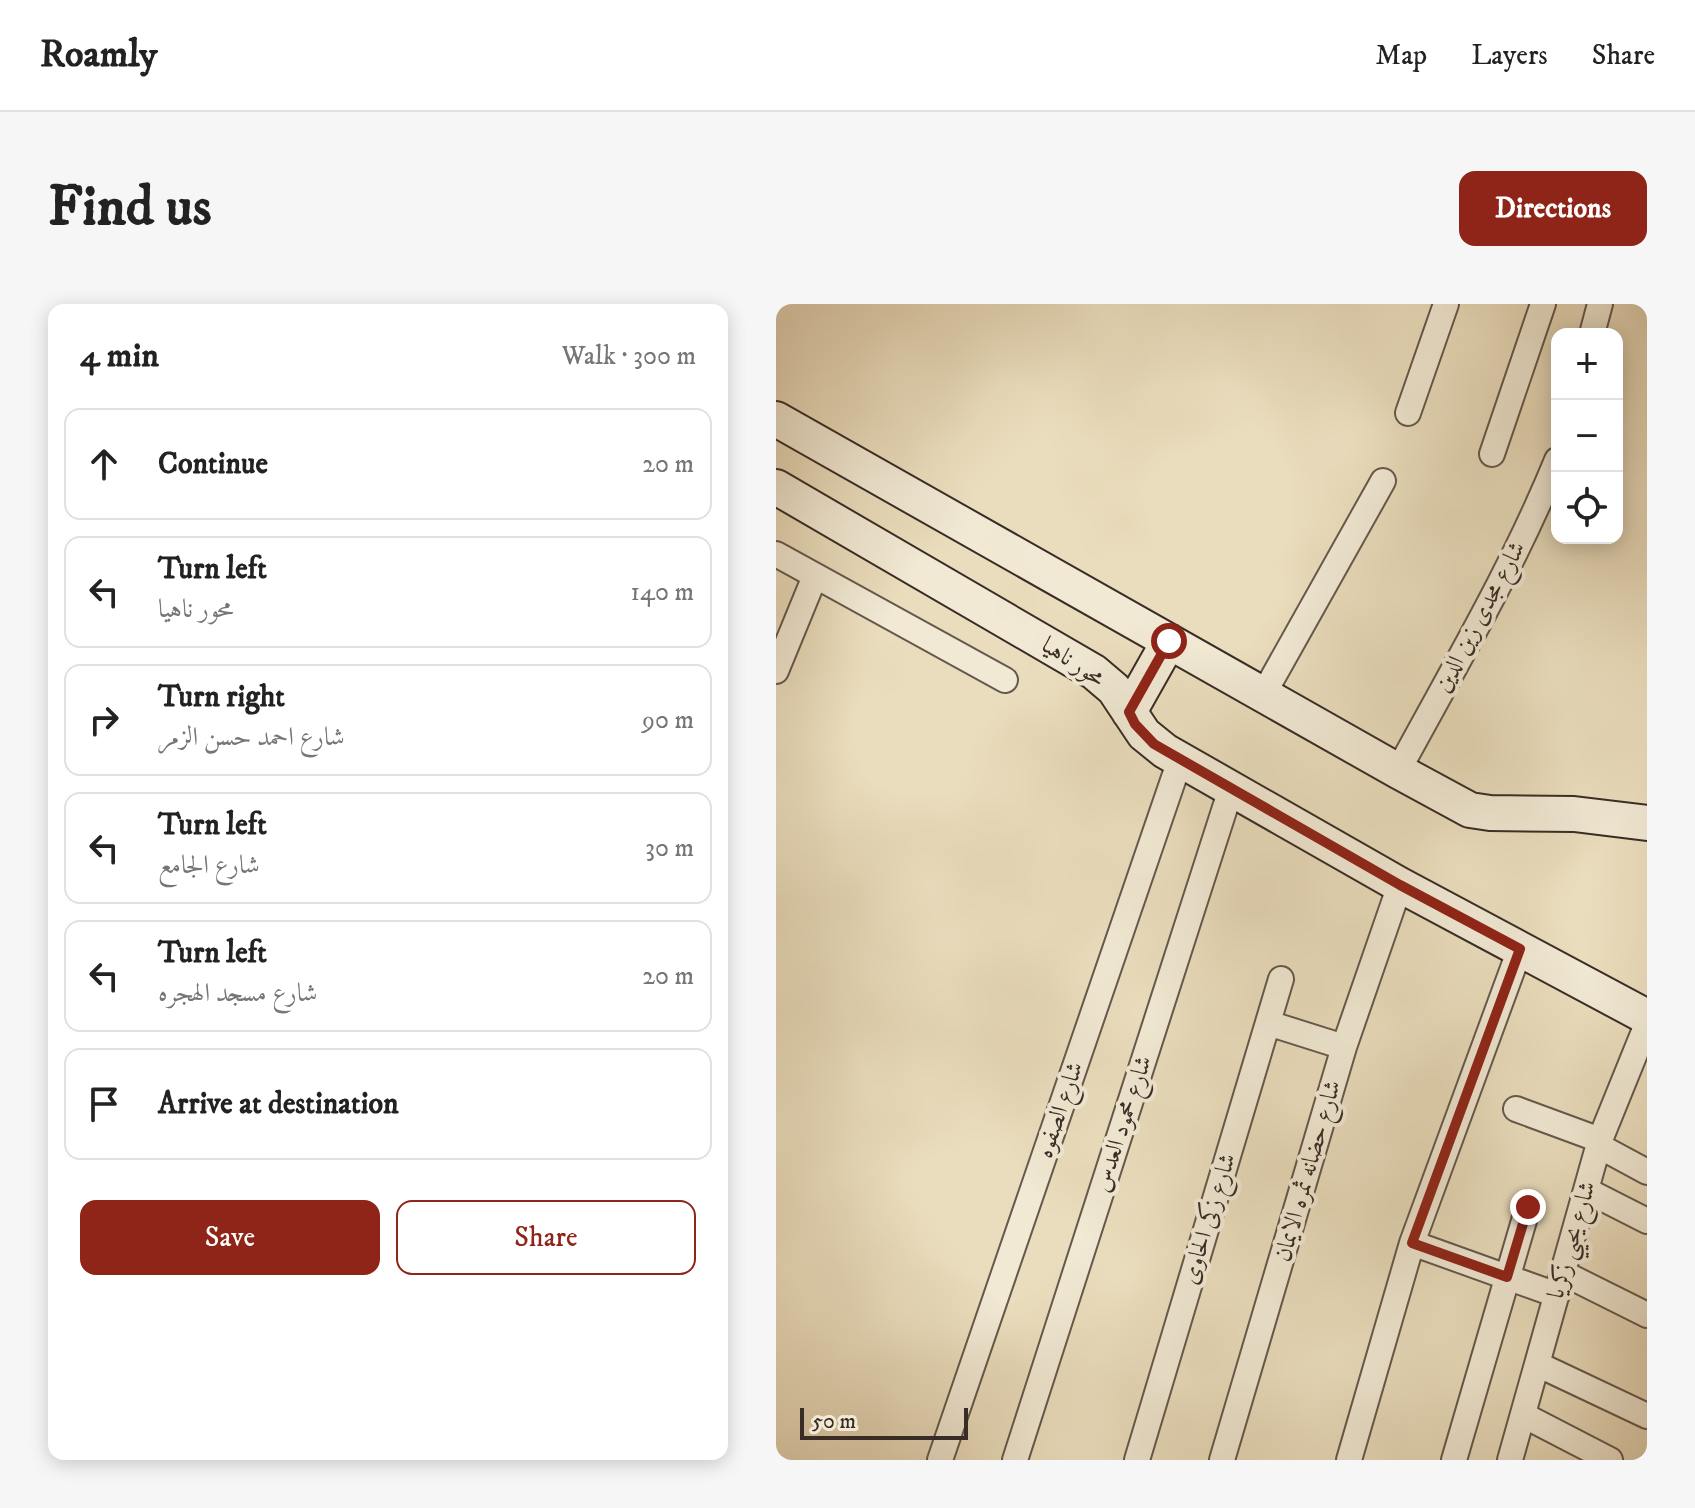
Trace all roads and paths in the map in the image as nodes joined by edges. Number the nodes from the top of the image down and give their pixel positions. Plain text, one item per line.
1 (1446, 304) edge
2 (1543, 304) edge
3 (1600, 304) edge
4 (1594, 328) edge
5 (1408, 413) dead end
6 (776, 419) edge
7 (1492, 454) dead end
8 (1552, 472) edge
9 (1383, 481) dead end
10 (776, 487) edge
11 (776, 554) edge
12 (815, 576) junction
13 (1169, 641) junction
14 (776, 671) edge
15 (1005, 680) dead end
16 (1263, 695) junction
17 (1129, 712) junction
18 (1180, 760) junction
19 (1398, 771) junction
20 (1231, 789) junction
21 (1647, 823) edge
22 (1400, 885) junction
23 (1520, 949) junction
24 (1281, 979) dead end
25 (1647, 1017) edge
26 (1268, 1023) junction
27 (1647, 1024) edge
28 (1344, 1047) junction
29 (1516, 1109) dead end
30 (1600, 1143) junction
31 (1647, 1172) edge
32 (1586, 1190) junction
33 (1528, 1207) dead end
34 (1647, 1221) edge
35 (1412, 1243) junction
36 (1507, 1277) junction
37 (1560, 1284) junction
38 (1647, 1315) edge
39 (1537, 1364) junction
40 (1523, 1415) junction
41 (1647, 1416) edge
42 (940, 1460) edge
43 (1015, 1460) edge
44 (1137, 1460) edge
45 (1222, 1460) edge
46 (1349, 1460) edge
47 (1454, 1460) edge
48 (1510, 1460) edge
49 (1610, 1460) edge

1 - 5 street
2 - 7 street
3 - 4 street
6 - 13 main road
8 - 19 street, شارع مجدى زين الدين
9 - 16 street
10 - 17 main road, محور ناهيا
11 - 12 street
12 - 14 street
12 - 15 street
13 - 16 main road
13 - 17 main road
16 - 19 main road
17 - 18 main road, محور ناهيا
18 - 20 main road, محور ناهيا
18 - 42 street, شارع الصفوه
19 - 21 main road
20 - 22 main road, محور ناهيا
20 - 43 street, شارع محمود العدس
22 - 23 main road, محور ناهيا
22 - 28 street, شارع حضانه ثمره الايمان
23 - 25 main road, محور ناهيا
23 - 35 street
24 - 26 street, شارع زكى الحاوى
26 - 28 street
26 - 44 street, شارع زكى الحاوى
27 - 30 street, شارع يحيي زكريا
28 - 45 street, شارع حضانه ثمره الايمان
29 - 30 street
30 - 31 street
30 - 32 street, شارع يحيي زكريا
32 - 34 street
32 - 37 street, شارع يحيي زكريا
33 - 36 street
35 - 36 street
35 - 46 street
36 - 37 street
36 - 47 street
37 - 38 street
37 - 39 street, شارع يحيي زكريا
39 - 40 street, شارع يحيي زكريا
39 - 41 street
40 - 48 street, شارع يحيي زكريا
40 - 49 street

